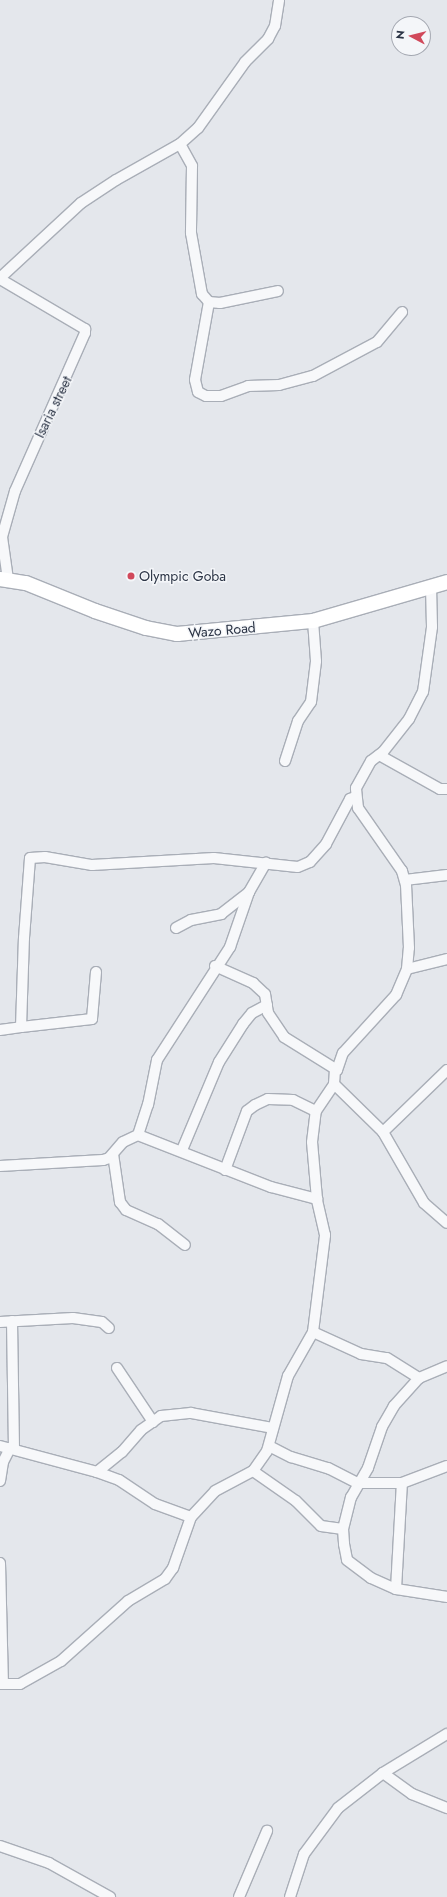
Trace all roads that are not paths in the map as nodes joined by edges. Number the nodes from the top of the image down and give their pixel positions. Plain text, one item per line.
1 (279, 0) edge
2 (180, 144) junction
3 (0, 278) edge
4 (278, 291) dead end
5 (208, 302) junction
6 (402, 312) dead end
7 (4, 579) edge
8 (447, 582) edge
9 (431, 586) junction
10 (313, 621) junction
11 (379, 755) junction
12 (286, 761) dead end
13 (447, 789) edge
14 (355, 797) junction
15 (266, 862) junction
16 (447, 875) edge
17 (405, 880) junction
18 (249, 892) junction
19 (176, 928) dead end
20 (447, 959) edge
21 (215, 966) junction
22 (407, 969) junction
23 (96, 972) dead end
24 (267, 1005) junction
25 (22, 1027) junction
26 (0, 1030) edge
27 (338, 1070) junction
28 (447, 1070) edge
29 (334, 1084) junction
30 (316, 1111) junction
31 (383, 1132) junction
32 (138, 1135) junction
33 (182, 1150) junction
34 (114, 1154) junction
35 (0, 1166) edge
36 (225, 1170) junction
37 (317, 1200) junction
38 (447, 1223) edge
39 (185, 1245) dead end
40 (12, 1321) junction
41 (0, 1322) edge
42 (109, 1328) dead end
43 (313, 1332) junction
44 (447, 1366) edge
45 (118, 1368) dead end
46 (419, 1378) junction
47 (153, 1422) junction
48 (273, 1428) junction
49 (269, 1446) junction
50 (8, 1448) edge
51 (447, 1466) edge
52 (97, 1472) junction
53 (253, 1472) junction
54 (0, 1481) edge
55 (358, 1483) junction
56 (402, 1483) junction
57 (191, 1517) junction
58 (343, 1529) junction
59 (0, 1562) edge
60 (396, 1589) junction
61 (447, 1598) edge
62 (2, 1684) edge
63 (447, 1734) edge
64 (383, 1773) junction
65 (447, 1808) edge
66 (266, 1831) dead end
67 (0, 1846) edge
68 (110, 1897) edge
69 (239, 1897) edge
70 (290, 1897) edge

1 - 2 street
2 - 3 street
2 - 5 street
3 - 7 street, Isaria street
4 - 5 street
5 - 6 street
7 - 10 main road, Wazo Road
8 - 9 main road, Wazo Road
9 - 10 main road, Wazo Road
9 - 11 street
10 - 12 street
11 - 13 street
11 - 14 street
14 - 15 street
14 - 17 street
15 - 18 street
15 - 25 street
16 - 17 street
17 - 22 street
18 - 19 street
18 - 21 street
20 - 22 street
21 - 24 street
21 - 32 street
22 - 27 street
23 - 25 street
24 - 27 street
24 - 33 street
25 - 26 street
27 - 29 street
28 - 31 street
29 - 30 street
29 - 31 street
30 - 36 street
30 - 37 street
31 - 38 street
32 - 33 street
32 - 34 street
33 - 36 street
34 - 35 street
34 - 39 street
36 - 37 street
37 - 43 street
40 - 41 street
40 - 42 street
40 - 50 street
43 - 46 street
43 - 48 street
44 - 46 street
45 - 47 street
46 - 55 street
47 - 48 street
47 - 52 street
48 - 49 street
49 - 53 street
49 - 55 street
50 - 52 street
50 - 54 street
51 - 56 street
52 - 57 street
53 - 57 street
53 - 58 street
55 - 56 street
55 - 58 street
56 - 60 street
57 - 62 street
58 - 60 street
59 - 62 street
60 - 61 street
63 - 64 street
64 - 65 street
64 - 70 street
66 - 69 street
67 - 68 street

